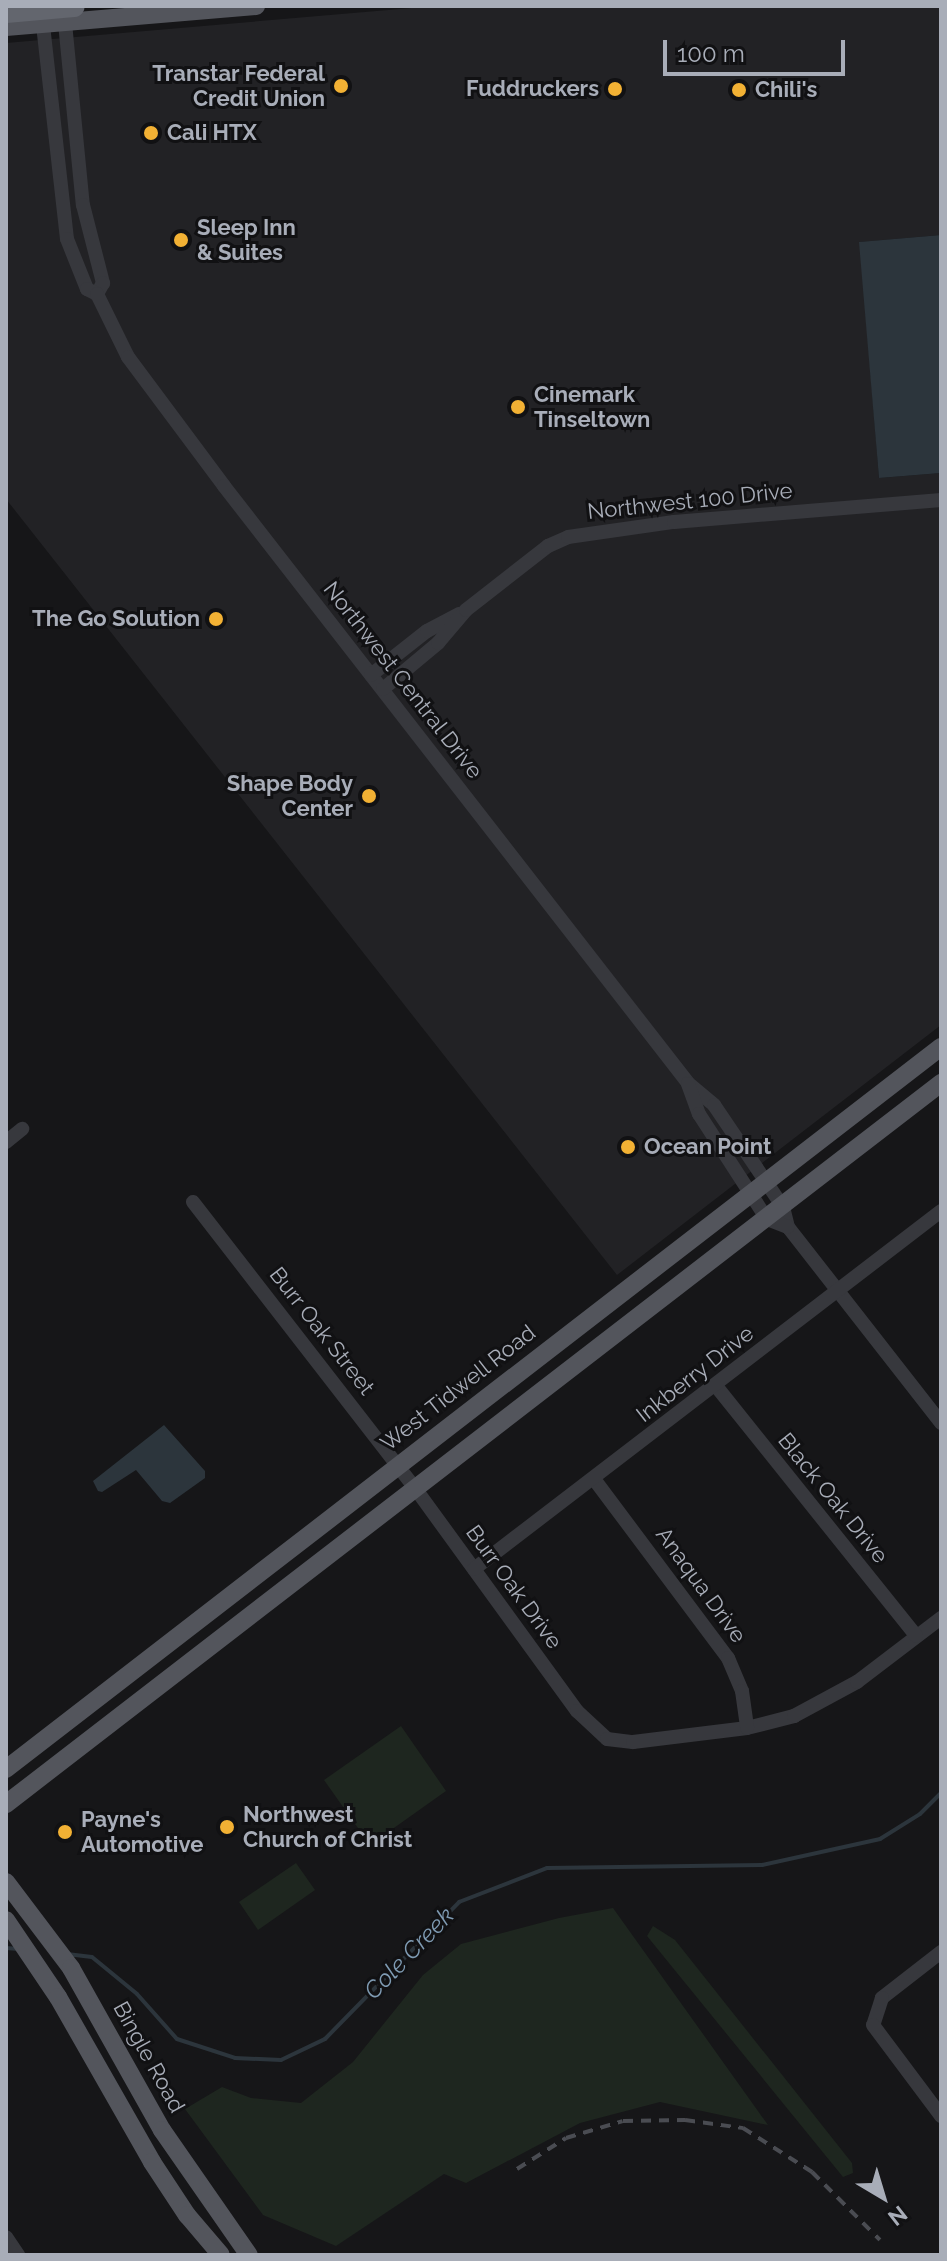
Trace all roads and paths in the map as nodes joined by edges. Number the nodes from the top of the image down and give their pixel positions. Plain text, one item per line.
1 (256, 6) edge
2 (6, 12) edge
3 (69, 14) edge
4 (43, 25) junction
5 (6, 27) edge
6 (58, 175) junction
7 (79, 175) junction
8 (97, 294) junction
9 (941, 500) edge
10 (466, 610) junction
11 (371, 675) junction
12 (383, 689) junction
13 (941, 1047) edge
14 (688, 1083) junction
15 (941, 1083) edge
16 (22, 1129) dead end
17 (6, 1142) edge
18 (766, 1181) junction
19 (750, 1193) junction
20 (193, 1202) dead end
21 (783, 1207) junction
22 (941, 1211) edge
23 (767, 1219) junction
24 (788, 1227) junction
25 (835, 1290) junction
26 (716, 1386) junction
27 (941, 1423) edge
28 (398, 1466) junction
29 (594, 1479) junction
30 (415, 1488) junction
31 (474, 1569) junction
32 (234, 1592) junction
33 (252, 1614) junction
34 (941, 1618) edge
35 (916, 1636) junction
36 (116, 1684) junction
37 (134, 1705) junction
38 (747, 1728) junction
39 (6, 1769) edge
40 (6, 1804) edge
41 (6, 1882) edge
42 (6, 1920) edge
43 (941, 1952) edge
44 (118, 2050) junction
45 (97, 2062) junction
46 (941, 2116) edge
47 (6, 2237) edge
48 (18, 2255) edge
49 (221, 2255) edge
50 (249, 2255) edge

1 - 3 main road
2 - 3 highway
3 - 4 main road
3 - 7 street, Northwest Central Drive
4 - 5 main road
4 - 6 street, Northwest Central Drive
6 - 7 street
6 - 8 street, Northwest Central Drive
7 - 8 street, Northwest Central Drive
8 - 11 street, Northwest Central Drive
9 - 10 street, Northwest 100 Drive
10 - 11 street, Northwest 100 Drive
10 - 12 street, Northwest 100 Drive
11 - 12 street, Northwest Central Drive
12 - 14 street, Northwest Central Drive
13 - 18 main road, West Tidwell Road
14 - 18 street, Northwest Central Drive
14 - 19 street, Northwest Central Drive
15 - 21 main road
16 - 17 street
18 - 19 main road, West Tidwell Road
18 - 21 street, Northwest Central Drive
19 - 23 street, Northwest Central Drive
19 - 28 main road, West Tidwell Road
20 - 28 street, Burr Oak Street
21 - 23 main road
21 - 24 street, Northwest Central Drive
22 - 25 street, Inkberry Drive
23 - 24 street
23 - 30 main road
24 - 25 street
25 - 26 street, Inkberry Drive
25 - 27 street
26 - 29 street, Inkberry Drive
26 - 35 street, Black Oak Drive
28 - 30 street, Burr Oak Street
28 - 32 main road, West Tidwell Road
29 - 31 street, Inkberry Drive
29 - 38 street, Anaqua Drive
30 - 31 street, Burr Oak Drive
30 - 33 main road
31 - 38 street, Burr Oak Drive
32 - 33 main road
32 - 36 main road, West Tidwell Road
33 - 37 main road
34 - 35 street, Burr Oak Drive
35 - 38 street, Burr Oak Drive
36 - 37 main road
36 - 39 main road, West Tidwell Road
37 - 40 main road
41 - 44 main road, Bingle Road
42 - 45 main road
43 - 46 street
44 - 45 main road
44 - 50 main road, Bingle Road
45 - 49 main road
47 - 48 street

